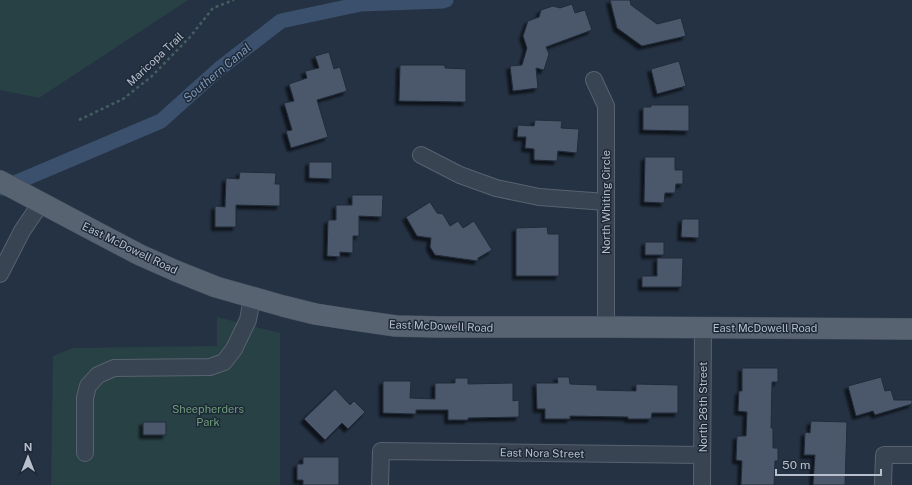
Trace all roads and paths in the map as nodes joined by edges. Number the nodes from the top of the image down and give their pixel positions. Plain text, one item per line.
1 (234, 0) edge
2 (594, 80) dead end
3 (79, 120) dead end
4 (421, 155) dead end
5 (0, 181) edge
6 (606, 202) junction
7 (41, 203) junction
8 (0, 274) edge
9 (252, 298) junction
10 (606, 327) junction
11 (703, 328) junction
12 (912, 329) edge
13 (85, 453) dead end
14 (702, 455) junction
15 (912, 455) edge
16 (380, 485) edge
17 (702, 485) edge
18 (882, 485) edge

1 - 3 path, Maricopa Trail
2 - 6 street, North Whiting Circle
4 - 6 street
5 - 7 main road, East McDowell Road
6 - 10 street, North Whiting Circle
7 - 8 street
7 - 9 main road, East McDowell Road
9 - 10 main road, East McDowell Road
9 - 13 street
10 - 11 main road, East McDowell Road
11 - 12 main road, East McDowell Road
11 - 14 street, North 26th Street
14 - 16 street, East Nora Street
14 - 17 street, North 26th Street
15 - 18 street

